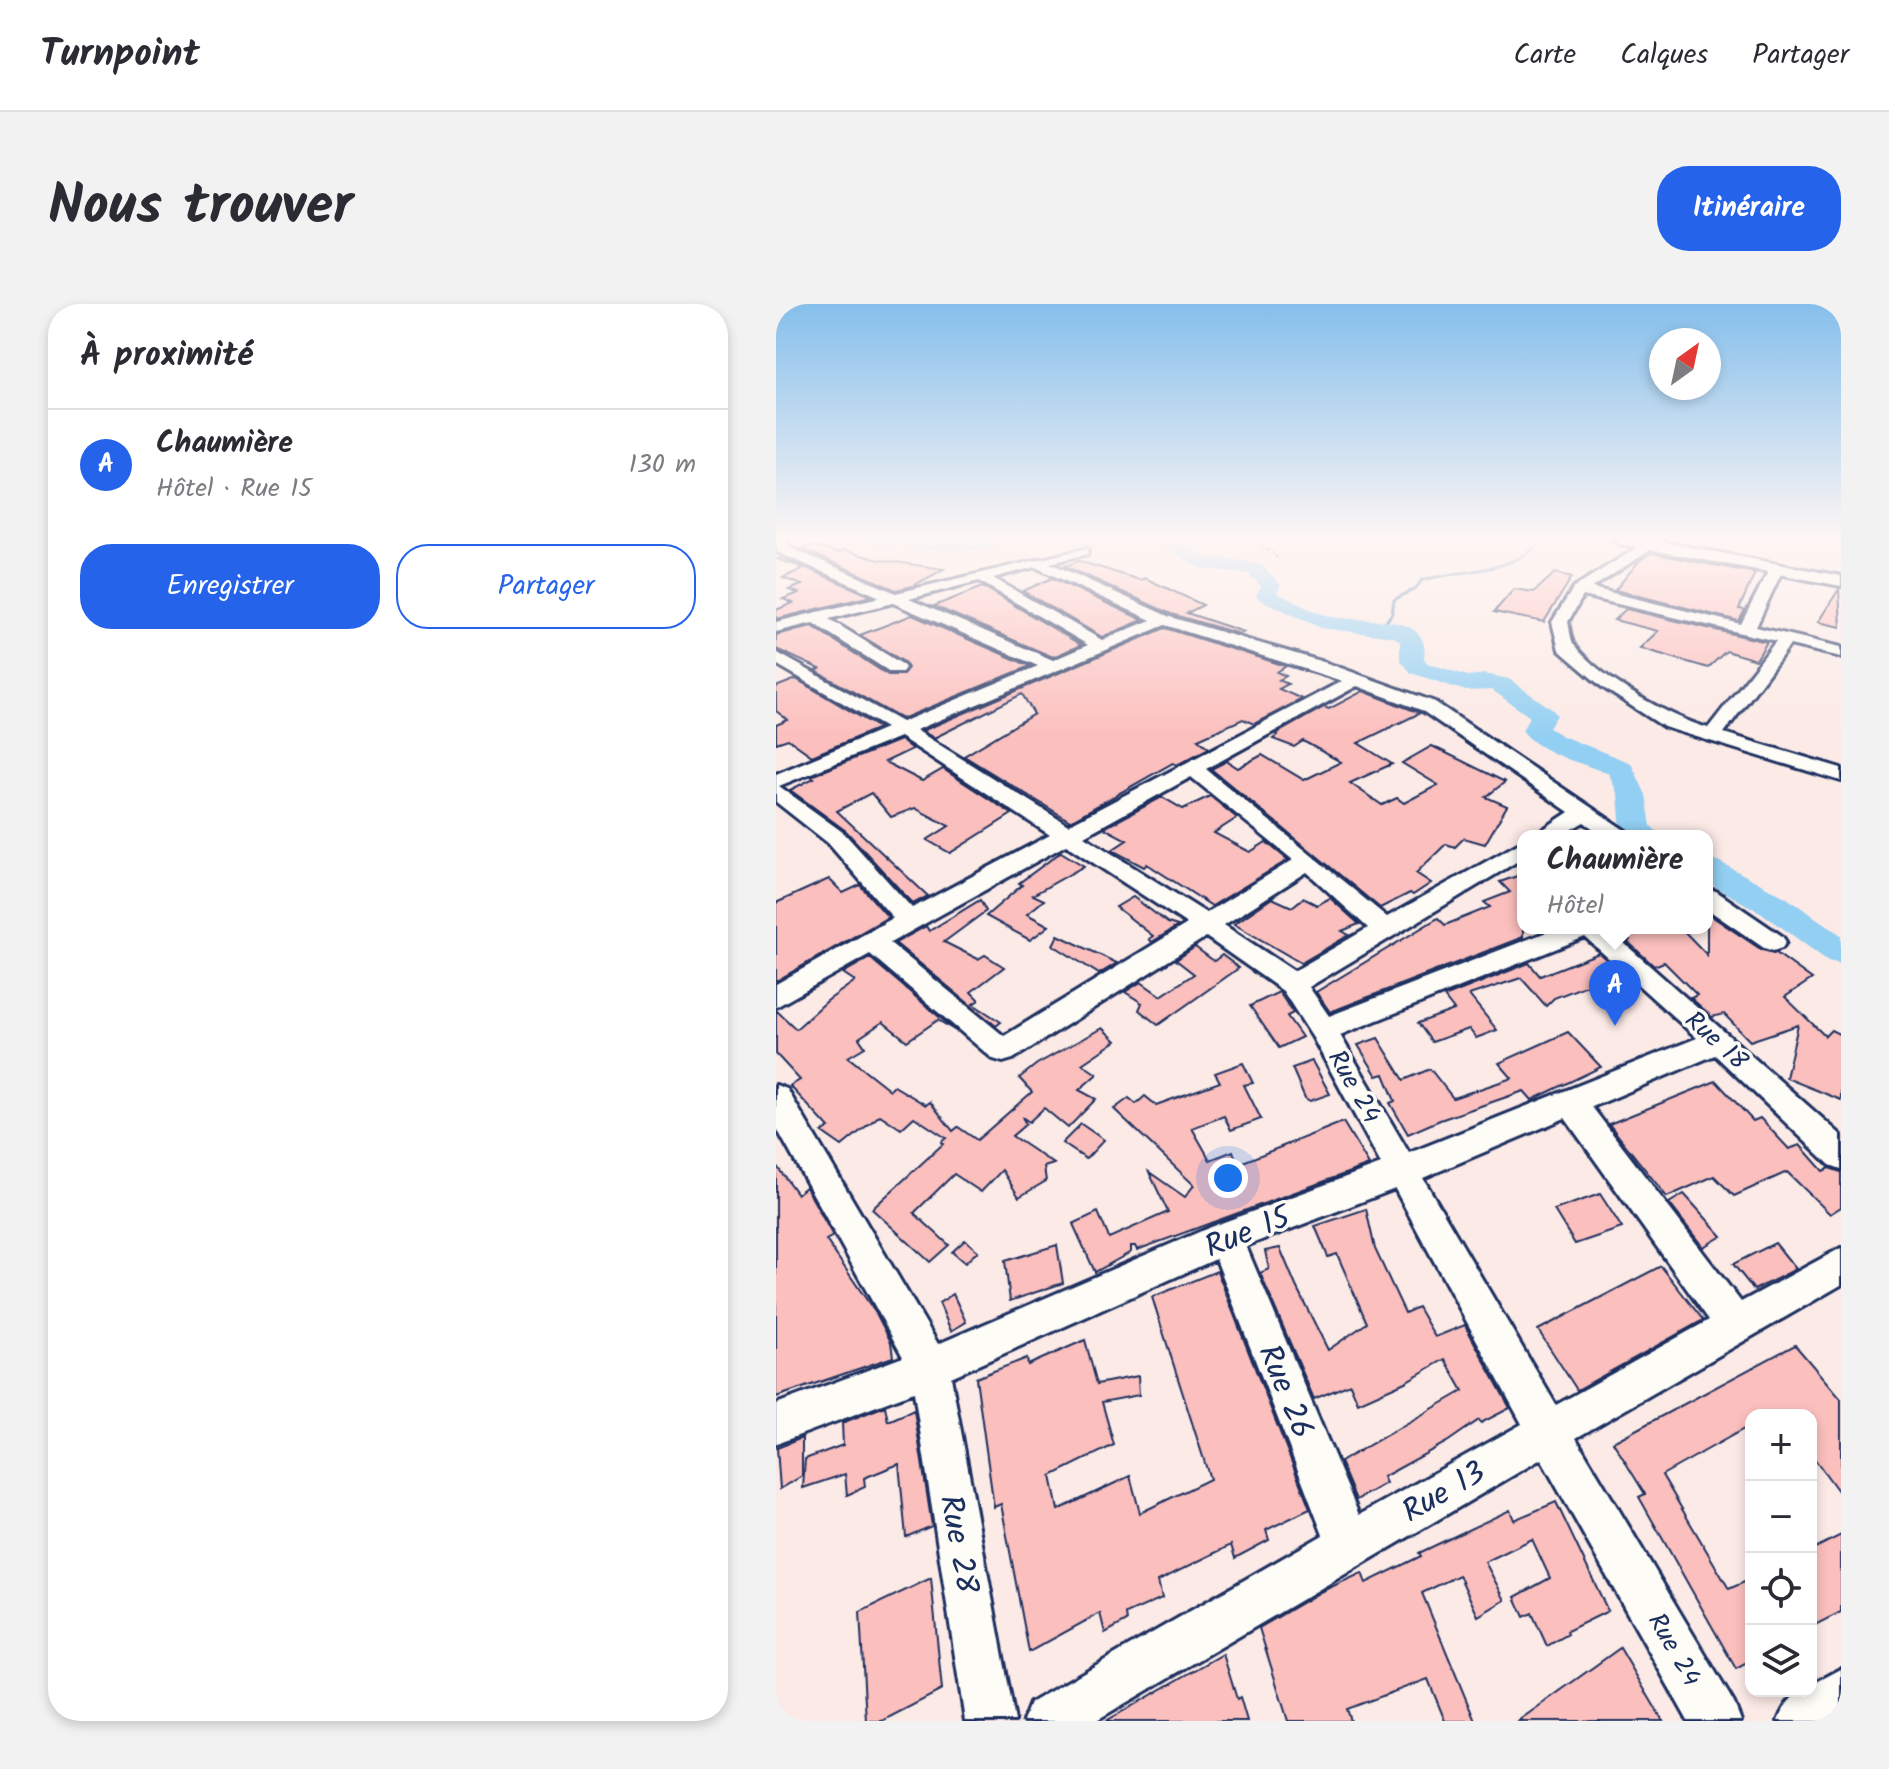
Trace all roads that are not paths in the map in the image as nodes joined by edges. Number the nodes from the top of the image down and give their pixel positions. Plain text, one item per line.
1 (862, 605) edge
2 (913, 605) edge
3 (1030, 605) edge
4 (1131, 605) edge
5 (1570, 605) edge
6 (1642, 605) edge
7 (1758, 605) edge
8 (815, 617) junction
9 (1164, 620) junction
10 (776, 627) edge
11 (1746, 630) junction
12 (1786, 639) junction
13 (1101, 646) junction
14 (1841, 652) edge
15 (776, 657) edge
16 (1052, 666) junction
17 (896, 668) dead end
18 (1356, 680) junction
19 (901, 729) junction
20 (1712, 736) junction
21 (1194, 769) junction
22 (1841, 775) edge
23 (776, 781) edge
24 (776, 792) edge
25 (1584, 813) junction
26 (1554, 830) edge
27 (1609, 830) edge
28 (1070, 835) junction
29 (1517, 852) edge
30 (1308, 861) junction
31 (1713, 901) edge
32 (909, 920) junction
33 (1207, 925) junction
34 (1385, 929) junction
35 (1567, 934) edge
36 (1598, 934) edge
37 (871, 941) junction
38 (1773, 942) dead end
39 (1293, 984) junction
40 (776, 997) edge
41 (1323, 1030) junction
42 (1719, 1041) junction
43 (776, 1098) edge
44 (1571, 1103) junction
45 (1841, 1155) edge
46 (1403, 1171) junction
47 (1225, 1238) junction
48 (1841, 1265) edge
49 (1734, 1323) junction
50 (930, 1367) junction
51 (776, 1424) edge
52 (1548, 1431) junction
53 (1349, 1545) junction
54 (1841, 1694) edge
55 (990, 1721) edge
56 (1048, 1721) edge
57 (1716, 1721) edge
58 (1803, 1721) edge

1 - 8 street
2 - 16 street
3 - 13 street
4 - 9 street
5 - 20 street
6 - 11 street
7 - 11 street
8 - 10 street
8 - 17 street
9 - 13 street
9 - 18 street
11 - 12 street
12 - 14 street
12 - 20 street
13 - 16 street
15 - 19 street, Rue 24
16 - 19 street
18 - 21 street
18 - 25 street
19 - 23 street
19 - 28 street, Rue 24
20 - 22 street
21 - 28 street
21 - 30 street
24 - 32 street
25 - 26 street
25 - 27 street
28 - 32 street
28 - 33 street, Rue 24
29 - 34 street
30 - 33 street
30 - 34 street
31 - 38 street
32 - 37 street
33 - 37 street
33 - 39 street, Rue 24
34 - 39 street
35 - 41 street
36 - 42 street, Rue 18
37 - 40 street
39 - 41 street, Rue 24
41 - 46 street, Rue 24
42 - 44 street, Rue 15
42 - 45 street, Rue 18
43 - 50 street
44 - 46 street, Rue 15
44 - 49 street
46 - 47 street, Rue 15
46 - 52 street, Rue 24
47 - 50 street, Rue 15
47 - 53 street, Rue 26
48 - 49 street, Rue 13
49 - 52 street, Rue 13
50 - 51 street, Rue 15
50 - 55 street, Rue 28
52 - 53 street, Rue 13
52 - 57 street, Rue 24
53 - 56 street, Rue 13
54 - 58 street

